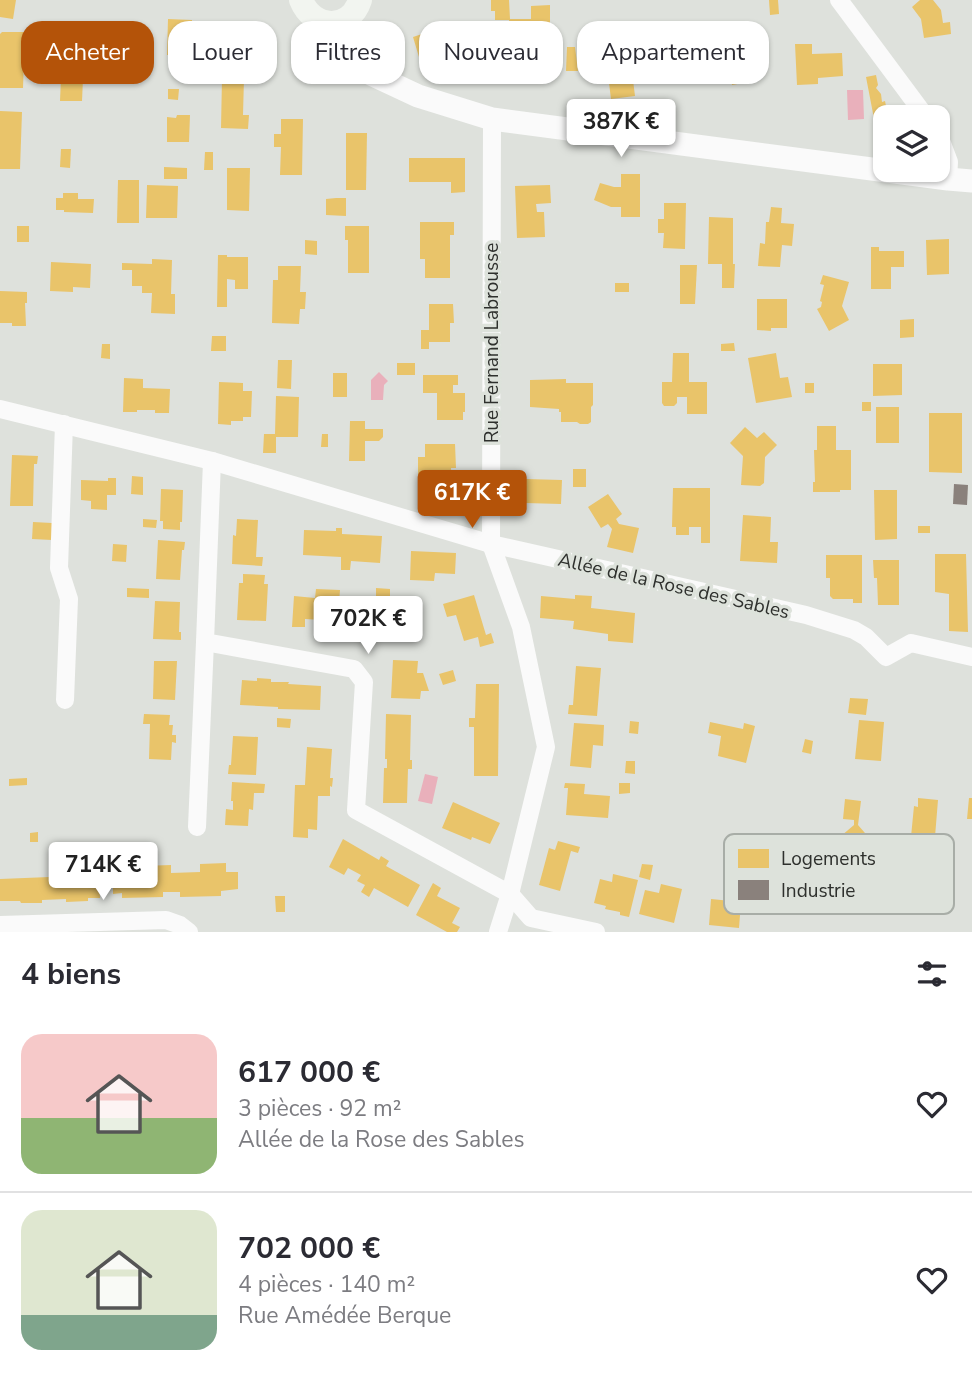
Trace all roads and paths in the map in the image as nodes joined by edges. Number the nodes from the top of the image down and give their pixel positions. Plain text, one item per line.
1 (302, 0) edge
2 (839, 0) edge
3 (364, 1) edge
4 (320, 21) edge
5 (342, 21) edge
6 (392, 84) edge
7 (917, 105) edge
8 (492, 119) junction
9 (873, 169) edge
10 (950, 179) edge
11 (972, 181) edge
12 (0, 409) edge
13 (64, 424) junction
14 (212, 461) junction
15 (491, 544) junction
16 (205, 642) junction
17 (972, 657) edge
18 (65, 700) dead end
19 (197, 827) dead end
20 (510, 894) junction
21 (0, 925) edge
22 (189, 932) edge
23 (498, 932) edge
24 (596, 932) edge

1 - 4 main road
2 - 7 street
3 - 5 main road
6 - 8 street
8 - 9 street
8 - 15 street, Rue Fernand Labrousse
10 - 11 street
12 - 13 street, Allée de la Rose des Sables
13 - 14 street, Allée de la Rose des Sables
13 - 18 street
14 - 15 street, Allée de la Rose des Sables
14 - 16 street
15 - 17 street, Allée de la Rose des Sables
15 - 20 street, Rue Fernand Labrousse
16 - 19 street
16 - 20 street
20 - 23 street, Rue Fernand Labrousse
20 - 24 street
21 - 22 street

